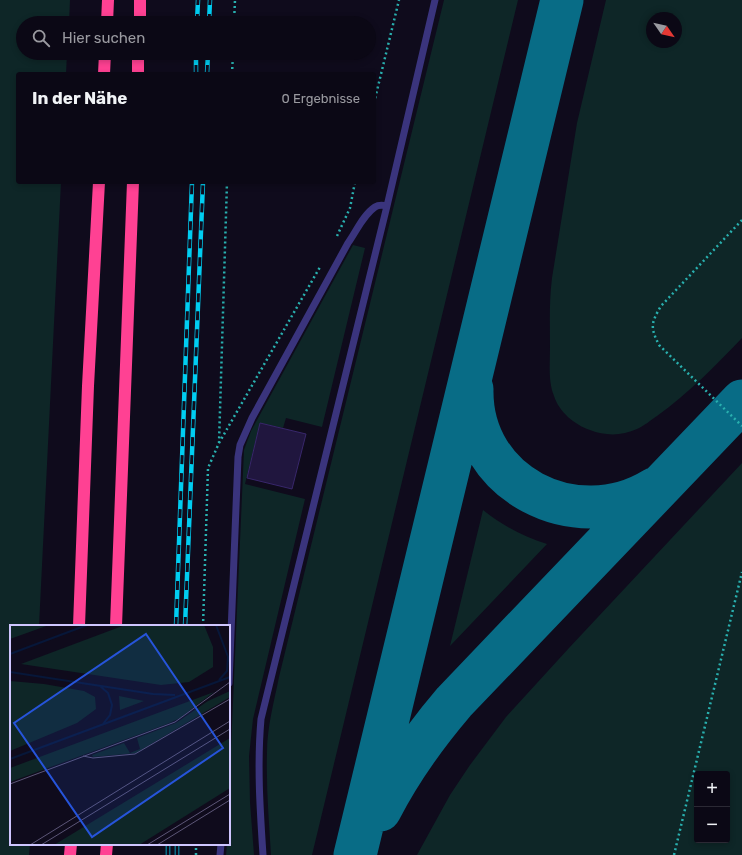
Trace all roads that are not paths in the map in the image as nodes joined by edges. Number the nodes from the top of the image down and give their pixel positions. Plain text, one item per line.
1 (108, 0) edge
2 (140, 0) edge
3 (435, 0) edge
4 (107, 16) edge
5 (140, 16) edge
6 (105, 60) edge
7 (138, 60) edge
8 (104, 72) edge
9 (138, 72) edge
10 (99, 184) edge
11 (133, 184) edge
12 (387, 206) junction
13 (79, 625) edge
14 (116, 625) edge
15 (230, 658) edge
16 (71, 845) edge
17 (221, 845) edge
18 (70, 855) edge
19 (220, 855) edge
20 (263, 855) edge

1 - 4 highway
2 - 5 highway
3 - 12 lane
6 - 8 highway
7 - 9 highway
10 - 13 highway
11 - 14 highway
12 - 15 lane
12 - 20 lane
16 - 18 highway
17 - 19 lane

